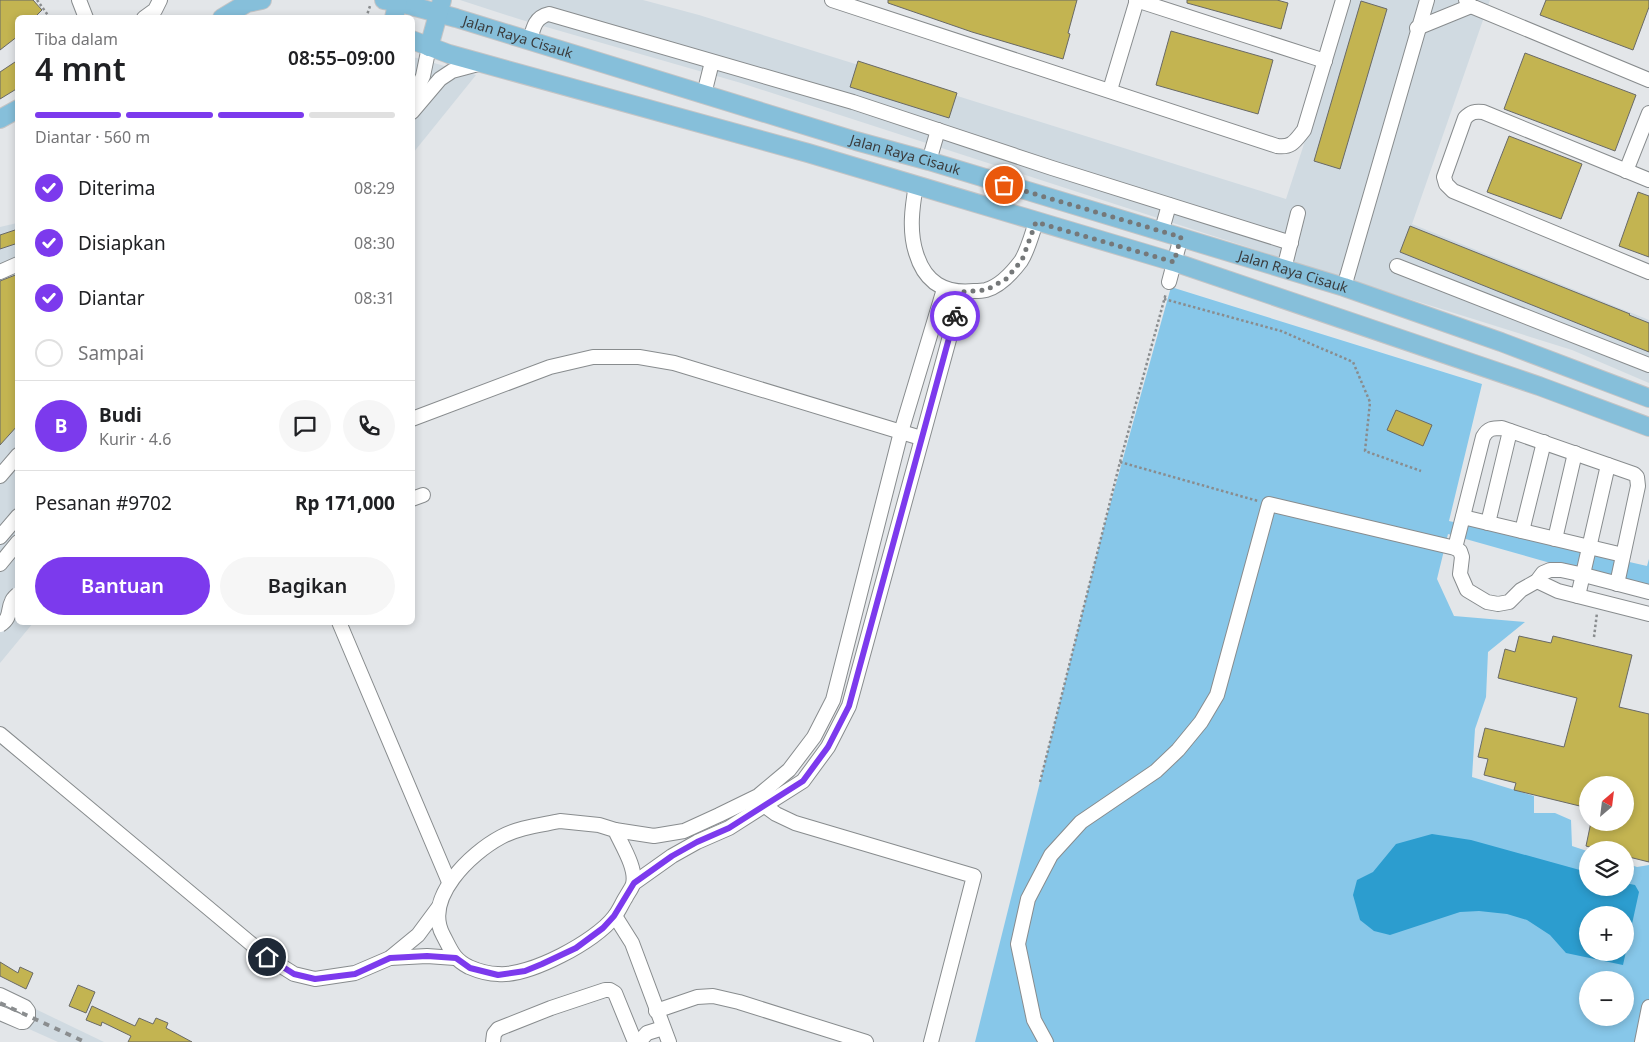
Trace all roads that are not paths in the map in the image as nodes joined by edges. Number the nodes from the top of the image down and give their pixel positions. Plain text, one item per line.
1 (79, 0) edge
2 (160, 0) edge
3 (262, 0) edge
4 (832, 0) edge
5 (1137, 0) edge
6 (1343, 0) edge
7 (1427, 0) edge
8 (1468, 3) edge
9 (393, 5) edge
10 (440, 6) edge
11 (85, 15) edge
12 (148, 15) edge
13 (227, 15) edge
14 (1417, 28) junction
15 (415, 41) edge
16 (530, 41) junction
17 (429, 47) junction
18 (1325, 61) junction
19 (712, 62) junction
20 (482, 63) junction
21 (1649, 80) edge
22 (1110, 90) junction
23 (415, 94) edge
24 (704, 94) junction
25 (415, 108) edge
26 (15, 110) edge
27 (1649, 113) edge
28 (0, 119) edge
29 (938, 130) junction
30 (928, 161) junction
31 (1626, 171) junction
32 (1649, 180) edge
33 (916, 185) junction
34 (1169, 205) junction
35 (1298, 213) dead end
36 (1036, 222) junction
37 (1161, 233) junction
38 (1181, 237) junction
39 (1291, 243) junction
40 (1174, 262) junction
41 (15, 265) edge
42 (1397, 266) dead end
43 (1284, 269) junction
44 (0, 272) edge
45 (1649, 272) edge
46 (1169, 282) road end
47 (1344, 287) junction
48 (944, 289) junction
49 (962, 292) junction
50 (1649, 365) edge
51 (1649, 398) edge
52 (415, 418) edge
53 (1649, 427) edge
54 (1510, 431) junction
55 (901, 432) junction
56 (921, 438) junction
57 (1544, 442) junction
58 (1575, 453) junction
59 (15, 458) edge
60 (1608, 465) junction
61 (0, 476) edge
62 (1463, 516) junction
63 (15, 520) edge
64 (1488, 523) junction
65 (1522, 531) junction
66 (0, 537) edge
67 (1555, 539) junction
68 (15, 546) edge
69 (1590, 547) junction
70 (1454, 548) junction
71 (1623, 555) junction
72 (0, 564) edge
73 (1584, 575) junction
74 (1537, 581) junction
75 (1617, 584) junction
76 (1649, 592) edge
77 (1578, 596) junction
78 (15, 597) edge
79 (15, 608) edge
80 (1649, 614) edge
81 (340, 625) edge
82 (0, 626) edge
83 (0, 734) edge
84 (765, 806) junction
85 (615, 830) junction
86 (449, 882) junction
87 (634, 883) junction
88 (438, 908) junction
89 (614, 916) junction
90 (390, 958) junction
91 (456, 958) junction
92 (0, 995) edge
93 (1649, 1007) edge
94 (656, 1011) junction
95 (0, 1013) edge
96 (666, 1038) edge
97 (493, 1042) edge
98 (634, 1042) edge
99 (639, 1042) edge
100 (866, 1042) edge
101 (931, 1042) edge
102 (1046, 1042) edge
103 (1642, 1042) edge

1 - 11 street
2 - 12 street
3 - 13 main road
4 - 22 street
5 - 18 street
5 - 22 street
6 - 18 street
7 - 14 street
8 - 14 street
8 - 21 street
9 - 10 main road, Jalan Raya Cisauk
10 - 16 main road, Jalan Raya Cisauk
10 - 17 main road
14 - 47 street
15 - 17 main road, Jalan Raya Cisauk
16 - 19 street
16 - 24 main road, Jalan Raya Cisauk
17 - 20 main road, Jalan Raya Cisauk
17 - 23 street
18 - 22 street
19 - 24 street
19 - 29 street
20 - 25 street
20 - 33 main road, Jalan Raya Cisauk
24 - 30 main road, Jalan Raya Cisauk
26 - 28 main road
27 - 31 street
29 - 30 street
29 - 34 street
30 - 37 main road, Jalan Raya Cisauk
31 - 32 street
31 - 45 street
33 - 36 main road, Jalan Raya Cisauk
33 - 48 street
34 - 37 street
34 - 39 street
35 - 39 street
36 - 40 main road, Jalan Raya Cisauk
36 - 49 street
37 - 38 main road, Jalan Raya Cisauk
38 - 40 street
38 - 43 main road, Jalan Raya Cisauk
39 - 43 street
40 - 46 street
40 - 53 main road, Jalan Raya Cisauk
41 - 44 street
42 - 50 street
43 - 47 main road, Jalan Raya Cisauk
47 - 51 main road, Jalan Raya Cisauk
48 - 49 street
48 - 55 street
49 - 56 street
52 - 55 street
54 - 57 street
54 - 62 street
54 - 64 street
55 - 56 street
55 - 85 street
56 - 84 street
57 - 58 street
57 - 65 street
58 - 60 street
58 - 67 street
59 - 61 street
60 - 69 street
60 - 71 street
62 - 64 street
62 - 70 street
63 - 66 street
64 - 65 street
65 - 67 street
67 - 69 street
68 - 72 street
69 - 71 street
69 - 73 street
70 - 74 street
70 - 102 street
71 - 75 street
73 - 74 street
73 - 75 street
73 - 77 street
74 - 77 street
75 - 76 street
77 - 80 street
78 - 82 street, bridge
79 - 82 street
81 - 86 street
83 - 90 street
84 - 87 street
84 - 101 street
85 - 86 street
85 - 87 street
86 - 88 street
87 - 89 street
88 - 90 street
88 - 91 street
89 - 91 street
89 - 94 street
90 - 91 street
92 - 95 street
93 - 103 street
94 - 96 street
94 - 100 street
96 - 99 street
97 - 98 street

